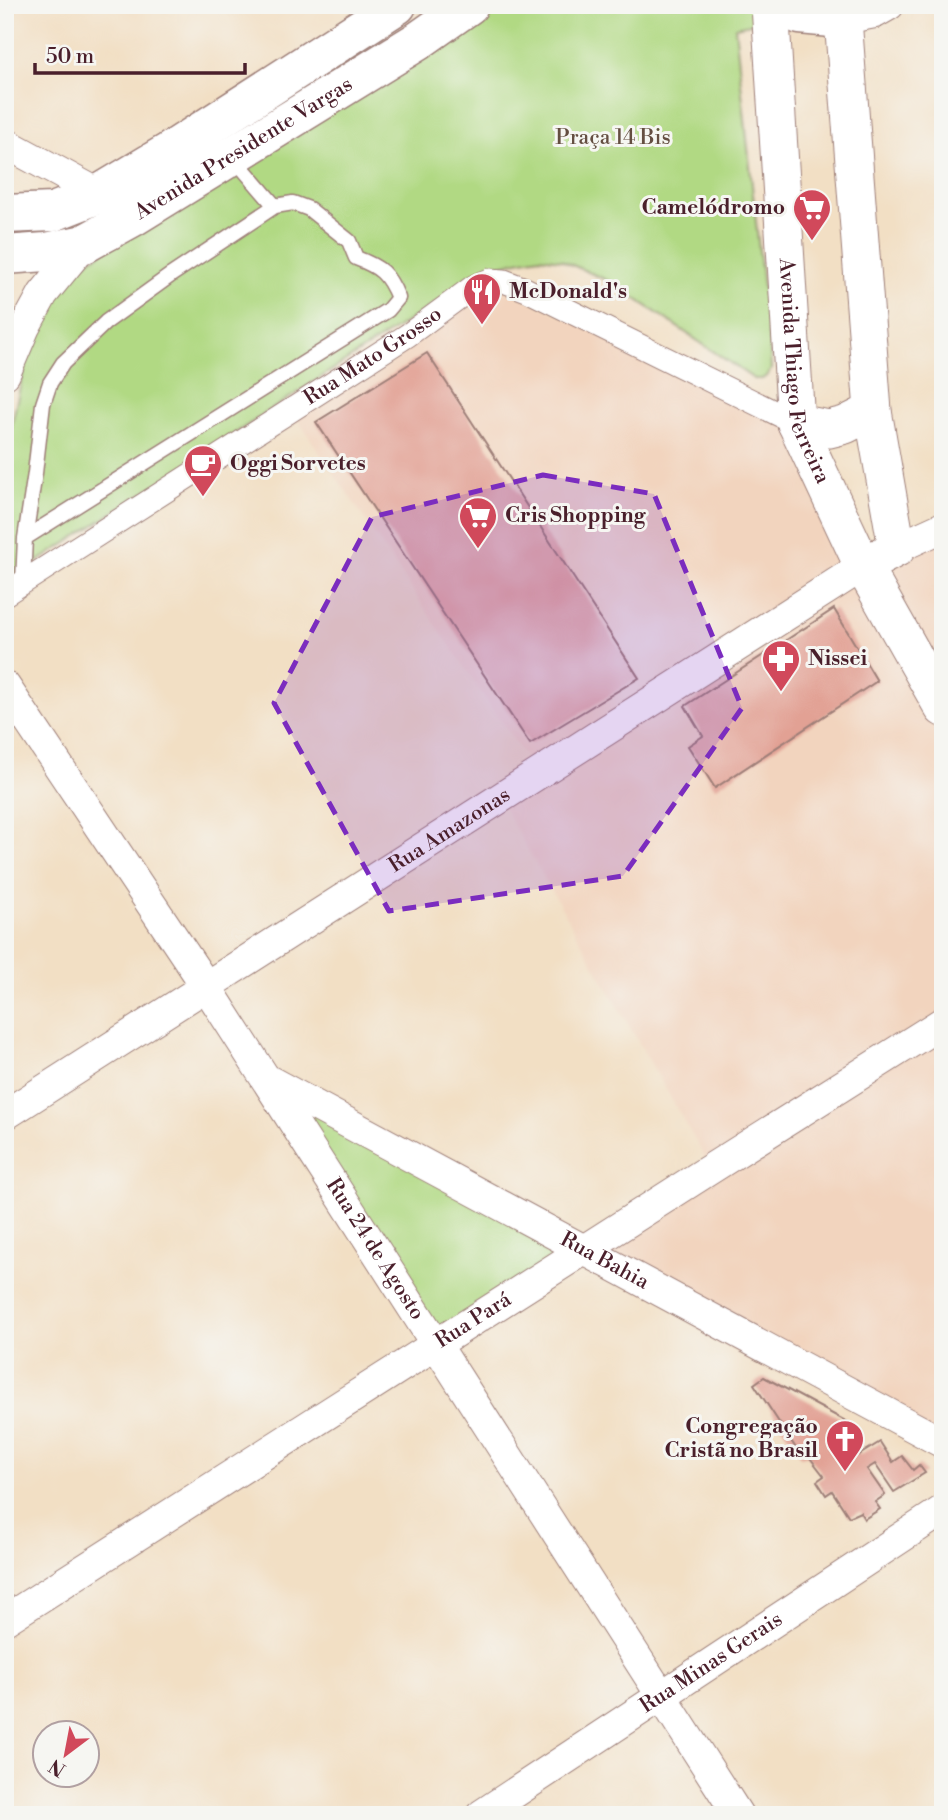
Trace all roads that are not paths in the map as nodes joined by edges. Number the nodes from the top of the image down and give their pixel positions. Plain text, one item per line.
1 (468, 5) edge
2 (772, 5) edge
3 (889, 5) edge
4 (395, 6) edge
5 (842, 12) edge
6 (418, 41) junction
7 (221, 141) junction
8 (5, 143) edge
9 (99, 194) junction
10 (275, 206) junction
11 (5, 214) edge
12 (133, 217) junction
13 (84, 244) junction
14 (5, 255) edge
15 (5, 374) edge
16 (873, 411) junction
17 (796, 423) junction
18 (943, 527) edge
19 (25, 538) junction
20 (897, 548) junction
21 (863, 566) junction
22 (14, 588) edge
23 (5, 686) edge
24 (943, 708) edge
25 (206, 986) junction
26 (943, 1022) edge
27 (266, 1079) junction
28 (5, 1115) edge
29 (584, 1251) junction
30 (436, 1345) junction
31 (943, 1443) edge
32 (943, 1510) edge
33 (5, 1620) edge
34 (662, 1696) junction
35 (481, 1815) edge
36 (738, 1815) edge

1 - 6 main road, Avenida Presidente Vargas
2 - 5 main road
2 - 17 street, Avenida Thiago Ferreira
3 - 5 street
4 - 6 street
4 - 7 main road, Avenida Presidente Vargas
5 - 16 street
6 - 7 main road, Avenida Presidente Vargas
7 - 9 main road, Avenida Presidente Vargas
7 - 10 lane
7 - 12 main road, Avenida Presidente Vargas
8 - 9 street
9 - 11 main road, Avenida Presidente Vargas
9 - 12 street
10 - 19 lane
10 - 19 lane
12 - 13 main road, Avenida Presidente Vargas
13 - 14 main road, Avenida Presidente Vargas
13 - 15 street
16 - 17 street
16 - 20 street
17 - 21 street, Avenida Thiago Ferreira
17 - 22 street, Rua Mato Grosso
18 - 20 street
19 - 22 lane
20 - 21 street, Rua Amazonas
21 - 24 street, Avenida Thiago Ferreira
21 - 25 street, Rua Amazonas
23 - 25 street, Rua 24 de Agosto
25 - 27 street, Rua 24 de Agosto
25 - 28 street, Rua Amazonas
26 - 29 street, Rua Pará
27 - 29 street, Rua Bahia
27 - 30 street, Rua 24 de Agosto
29 - 30 street, Rua Pará
29 - 31 street, Rua Bahia
30 - 33 street, Rua Pará
30 - 34 street, Rua 24 de Agosto
32 - 34 street, Rua Minas Gerais
34 - 35 street, Rua Minas Gerais
34 - 36 street, Rua 24 de Agosto

